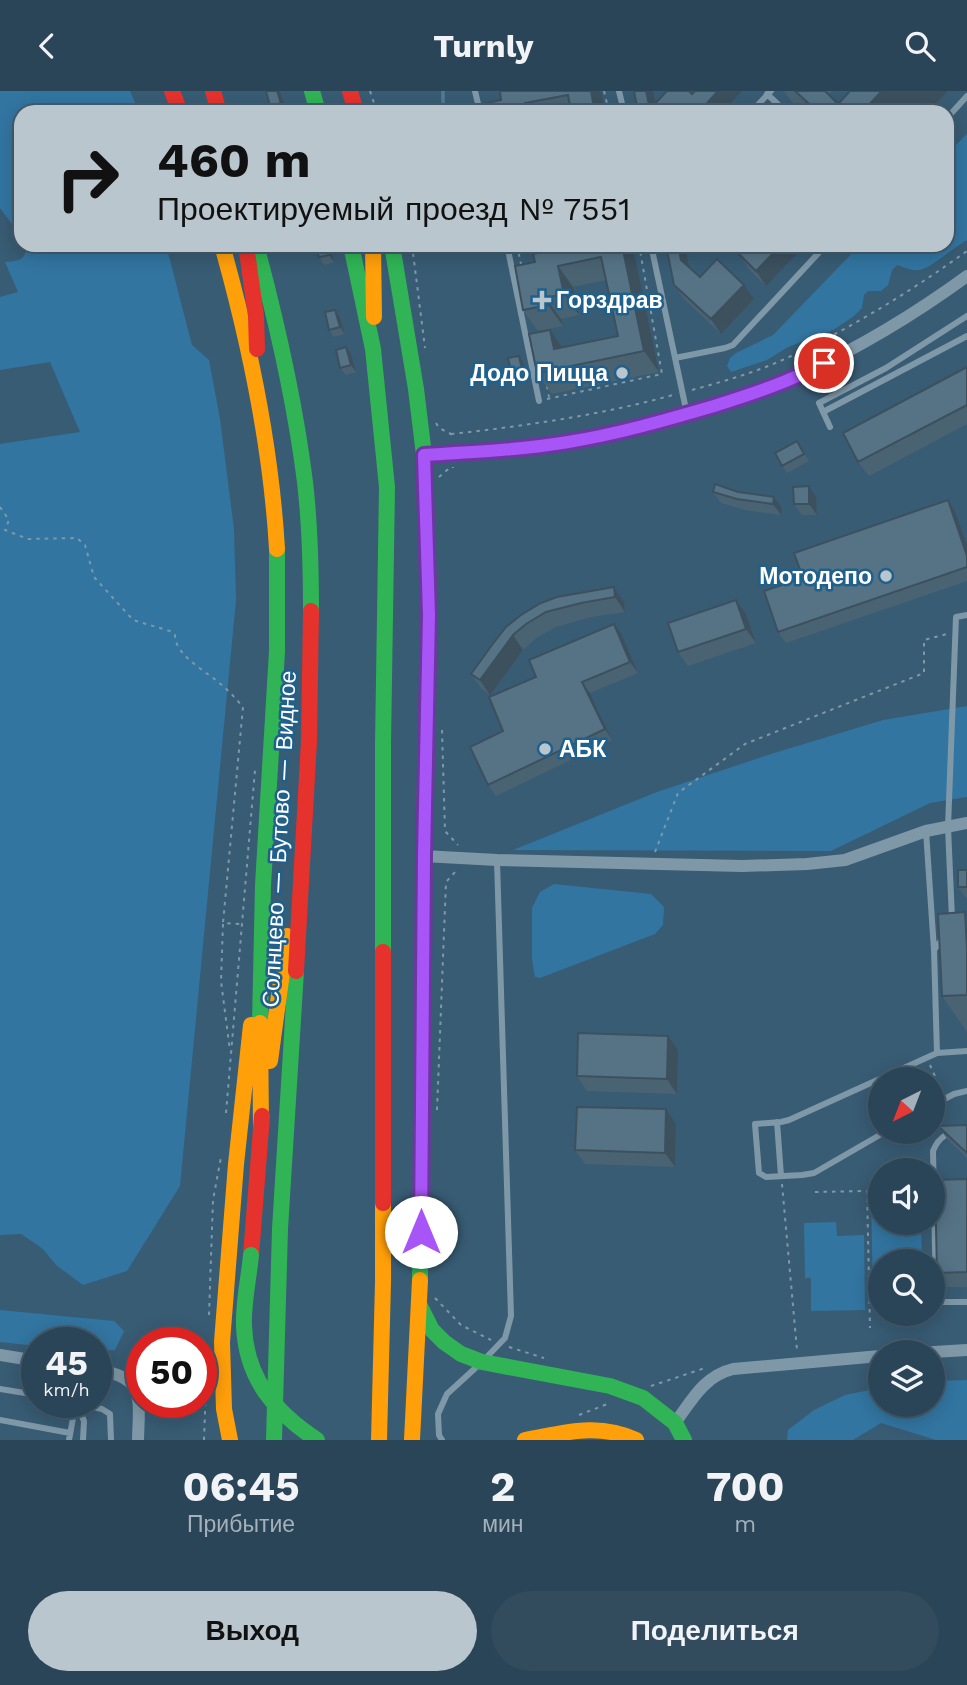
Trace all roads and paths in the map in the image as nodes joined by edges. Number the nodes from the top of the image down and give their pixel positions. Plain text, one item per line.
1 (370, 91) edge
2 (967, 96) edge
3 (376, 105) edge
4 (954, 110) edge
5 (967, 251) edge
6 (224, 252) edge
7 (247, 252) edge
8 (258, 252) edge
9 (352, 252) edge
10 (373, 252) edge
11 (393, 252) edge
12 (508, 252) edge
13 (518, 252) edge
14 (640, 252) edge
15 (653, 252) edge
16 (820, 252) edge
17 (522, 267) joint
18 (512, 269) junction
19 (967, 277) edge
20 (967, 316) edge
21 (967, 336) edge
22 (373, 349) junction
23 (675, 358) junction
24 (547, 385) edge
25 (682, 393) junction
26 (549, 398) junction
27 (259, 400) junction
28 (539, 401) joint
29 (823, 412) junction
30 (687, 414) junction
31 (830, 427) dead end
32 (451, 434) dead end
33 (424, 455) junction
34 (0, 507) edge
35 (967, 615) edge
36 (956, 631) junction
37 (255, 767) dead end
38 (306, 800) junction
39 (967, 823) edge
40 (948, 827) junction
41 (926, 831) junction
42 (424, 856) junction
43 (497, 860) junction
44 (650, 864) junction
45 (460, 866) dead end
46 (223, 923) junction
47 (241, 924) junction
48 (261, 933) junction
49 (933, 950) junction
50 (945, 950) edge
51 (967, 1051) edge
52 (937, 1053) junction
53 (231, 1055) junction
54 (927, 1058) junction
55 (931, 1067) edge
56 (967, 1091) edge
57 (945, 1098) edge
58 (437, 1114) dead end
59 (777, 1122) junction
60 (225, 1123) dead end
61 (261, 1127) junction
62 (967, 1129) edge
63 (868, 1142) edge
64 (223, 1150) dead end
65 (781, 1176) junction
66 (867, 1191) joint
67 (815, 1192) dead end
68 (213, 1200) dead end
69 (429, 1292) dead end
70 (967, 1302) edge
71 (420, 1306) junction
72 (870, 1328) dead end
73 (499, 1344) junction
74 (967, 1350) edge
75 (945, 1351) edge
76 (0, 1355) edge
77 (868, 1357) edge
78 (21, 1358) edge
79 (551, 1360) dead end
80 (482, 1362) junction
81 (799, 1363) junction
82 (112, 1373) edge
83 (0, 1389) edge
84 (21, 1392) edge
85 (72, 1418) edge
86 (82, 1418) edge
87 (110, 1418) edge
88 (0, 1420) edge
89 (675, 1423) junction
90 (69, 1437) edge
91 (83, 1440) edge
92 (111, 1440) edge
93 (138, 1440) edge
94 (230, 1440) edge
95 (274, 1440) edge
96 (317, 1440) edge
97 (379, 1440) edge
98 (412, 1440) edge
99 (442, 1440) edge
100 (525, 1440) edge
101 (636, 1440) edge
102 (684, 1440) edge

1 - 3 path
2 - 4 lane
5 - 25 path
6 - 27 main road
7 - 27 main road
8 - 38 main road, Солнцево — Бутово — Видное
9 - 22 main road
10 - 22 main road
11 - 33 main road
12 - 18 lane
13 - 17 path
14 - 26 path
15 - 23 lane
16 - 23 lane
17 - 18 lane
18 - 28 lane
19 - 30 street
20 - 29 lane
21 - 29 lane
22 - 97 main road
23 - 25 lane
24 - 26 path
25 - 30 lane
25 - 32 path
26 - 28 path
27 - 48 main road
29 - 31 lane
30 - 33 street
33 - 42 main road
34 - 46 path
35 - 36 lane
36 - 40 lane
36 - 44 path
37 - 47 path
38 - 61 main road
38 - 95 main road, Солнцево — Бутово — Видное
39 - 40 street
40 - 41 street
40 - 49 lane
41 - 44 street
41 - 49 lane
42 - 43 street
42 - 71 main road
43 - 44 street
43 - 73 lane
45 - 58 path
46 - 47 path
46 - 53 path
47 - 53 path
48 - 61 main road
48 - 94 main road
49 - 50 lane
49 - 52 lane
51 - 52 lane
52 - 54 lane
53 - 60 path
54 - 55 path
54 - 59 lane
56 - 57 lane
59 - 65 lane
59 - 65 lane
61 - 96 main road, bridge
62 - 70 lane
63 - 65 lane
64 - 68 path
65 - 81 path
66 - 67 path
66 - 72 path
69 - 73 path
71 - 80 main road
71 - 98 main road
73 - 79 path
73 - 80 lane
74 - 75 street
76 - 78 street
77 - 81 street
80 - 89 main road
80 - 99 lane
81 - 89 street
82 - 93 street
83 - 84 lane
85 - 90 lane
86 - 91 lane
87 - 92 lane
88 - 90 lane
89 - 102 main road
100 - 101 main road

